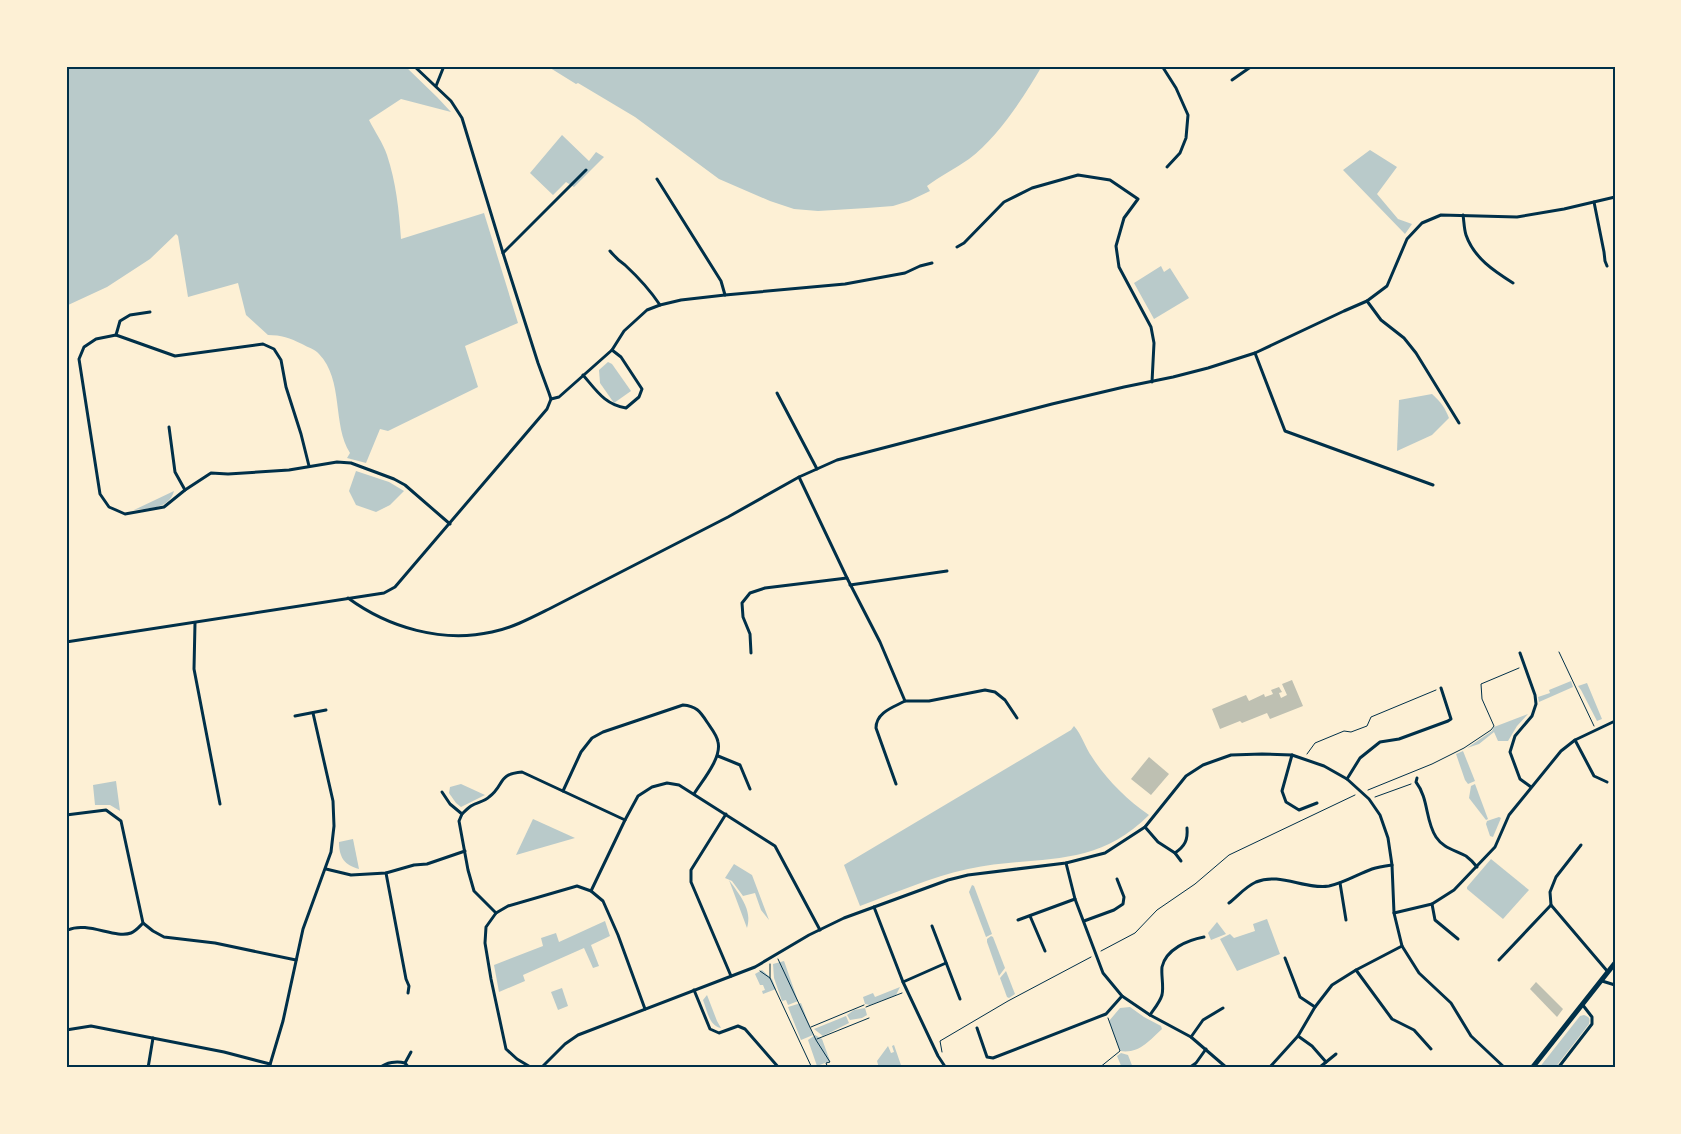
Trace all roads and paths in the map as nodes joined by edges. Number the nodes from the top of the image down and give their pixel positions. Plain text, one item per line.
1 (414, 66) edge
2 (444, 66) edge
3 (1162, 66) edge
4 (1252, 66) edge
5 (1232, 80) dead end
6 (436, 86) junction
7 (1167, 167) dead end
8 (586, 170) dead end
9 (657, 179) dead end
10 (1615, 197) edge
11 (1594, 202) junction
12 (1463, 215) junction
13 (957, 247) dead end
14 (610, 251) dead end
15 (502, 253) junction
16 (932, 264) dead end
17 (1607, 266) dead end
18 (1514, 283) dead end
19 (725, 295) junction
20 (1367, 301) junction
21 (660, 305) junction
22 (150, 312) dead end
23 (116, 335) junction
24 (612, 350) junction
25 (1255, 354) junction
26 (584, 375) junction
27 (1152, 382) junction
28 (777, 394) dead end
29 (551, 399) junction
30 (1459, 423) dead end
31 (169, 427) dead end
32 (309, 466) junction
33 (817, 469) junction
34 (799, 478) junction
35 (1433, 485) dead end
36 (185, 490) junction
37 (450, 524) junction
38 (947, 571) dead end
39 (847, 578) junction
40 (850, 585) junction
41 (348, 598) junction
42 (195, 623) junction
43 (66, 642) edge
44 (1559, 652) dead end
45 (751, 653) dead end
46 (1520, 653) dead end
47 (1524, 666) junction
48 (1441, 688) joint
49 (905, 701) junction
50 (326, 710) dead end
51 (313, 713) junction
52 (295, 716) dead end
53 (1018, 718) dead end
54 (1615, 721) edge
55 (1596, 729) junction
56 (1575, 740) junction
57 (1292, 755) junction
58 (718, 756) junction
59 (1304, 758) junction
60 (1346, 779) junction
61 (1416, 780) joint
62 (1607, 782) dead end
63 (896, 784) dead end
64 (1531, 787) junction
65 (750, 789) dead end
66 (563, 791) junction
67 (442, 792) dead end
68 (1362, 792) junction
69 (694, 794) junction
70 (1369, 800) junction
71 (1317, 803) dead end
72 (220, 804) dead end
73 (462, 814) junction
74 (726, 814) junction
75 (66, 815) edge
76 (625, 820) junction
77 (1145, 827) junction
78 (1187, 828) dead end
79 (1581, 845) dead end
80 (464, 851) junction
81 (1175, 853) junction
82 (1181, 861) dead end
83 (1066, 863) junction
84 (1392, 865) junction
85 (1477, 867) junction
86 (326, 869) junction
87 (386, 874) junction
88 (1117, 879) dead end
89 (1340, 883) junction
90 (591, 891) junction
91 (1075, 899) junction
92 (1229, 903) dead end
93 (1432, 904) junction
94 (1551, 905) junction
95 (874, 907) junction
96 (496, 913) junction
97 (1394, 913) junction
98 (1030, 916) junction
99 (1018, 920) dead end
100 (1346, 920) dead end
101 (1084, 921) junction
102 (143, 923) junction
103 (932, 926) dead end
104 (68, 930) dead end
105 (820, 930) junction
106 (1204, 937) dead end
107 (1458, 939) dead end
108 (1402, 946) junction
109 (1045, 951) dead end
110 (1096, 954) junction
111 (776, 955) junction
112 (1285, 958) dead end
113 (770, 959) junction
114 (296, 960) junction
115 (1499, 960) dead end
116 (946, 963) junction
117 (1615, 963) edge
118 (755, 967) junction
119 (1356, 970) junction
120 (1608, 972) junction
121 (730, 976) junction
122 (770, 978) junction
123 (1601, 980) junction
124 (904, 982) junction
125 (1615, 985) edge
126 (694, 990) junction
127 (908, 991) junction
128 (408, 992) dead end
129 (1122, 996) junction
130 (960, 999) dead end
131 (1582, 1004) junction
132 (864, 1005) dead end
133 (1315, 1007) junction
134 (866, 1008) dead end
135 (1223, 1008) dead end
136 (645, 1009) junction
137 (1106, 1014) junction
138 (1150, 1015) junction
139 (869, 1018) dead end
140 (810, 1028) junction
141 (977, 1028) dead end
142 (66, 1030) edge
143 (1298, 1036) junction
144 (1191, 1037) junction
145 (153, 1038) junction
146 (816, 1040) junction
147 (1206, 1049) junction
148 (1431, 1050) dead end
149 (411, 1052) dead end
150 (1336, 1054) dead end
151 (938, 1056) junction
152 (1326, 1062) junction
153 (405, 1063) junction
154 (269, 1066) edge
155 (1320, 1067) edge
156 (148, 1068) edge
157 (380, 1068) edge
158 (409, 1068) edge
159 (532, 1068) edge
160 (541, 1068) edge
161 (779, 1068) edge
162 (812, 1068) edge
163 (828, 1068) edge
164 (946, 1068) edge
165 (1099, 1068) edge
166 (1189, 1068) edge
167 (1226, 1068) edge
168 (1270, 1068) edge
169 (1505, 1068) edge
170 (1532, 1068) edge
171 (1558, 1068) edge

1 - 6 street
2 - 6 street
3 - 7 street
4 - 5 street
6 - 15 street
8 - 15 street
9 - 19 street
10 - 11 street
11 - 12 street
11 - 17 street
12 - 18 street
12 - 20 street
13 - 27 street
14 - 21 street
15 - 29 street
16 - 19 street
19 - 21 street
20 - 25 street
20 - 30 street
21 - 24 street
22 - 23 street
23 - 32 street
23 - 36 street
24 - 26 street
24 - 26 street
25 - 27 street
25 - 35 street
26 - 29 street
27 - 33 street
28 - 33 street
29 - 37 street
31 - 36 street
32 - 36 street
32 - 37 street
33 - 34 street
34 - 39 street
34 - 41 street
37 - 41 street
38 - 40 street
39 - 40 street
39 - 45 street
40 - 49 street
41 - 42 street
42 - 43 street
42 - 72 street
44 - 55 path
46 - 47 street
47 - 64 street
47 - 68 path
48 - 59 path
48 - 60 street
49 - 53 street
49 - 63 street
50 - 51 street
51 - 52 street
51 - 86 street
54 - 55 street
55 - 56 street
56 - 62 street
56 - 64 street
57 - 59 street
57 - 71 street
57 - 77 street
58 - 65 street
58 - 66 street
58 - 69 street
59 - 60 street
60 - 68 street
61 - 70 path
61 - 85 street
64 - 85 street
66 - 73 street
66 - 76 street
67 - 73 street
68 - 70 street
68 - 110 path
69 - 74 street
69 - 76 street
70 - 84 street
73 - 80 street
74 - 105 street
74 - 121 street
75 - 102 street
76 - 90 street
77 - 81 street
77 - 83 street
78 - 81 street
79 - 94 street
80 - 87 street
80 - 96 street
81 - 82 street
83 - 91 street
83 - 95 street
84 - 89 street
84 - 97 street
85 - 93 street
86 - 87 street
86 - 114 street
87 - 128 street
88 - 101 street
89 - 92 street
89 - 100 street
90 - 96 street
90 - 136 street
91 - 98 street
91 - 101 street
93 - 97 street
93 - 107 street
94 - 115 street
94 - 120 street
95 - 105 street
95 - 124 street
96 - 159 street
97 - 108 street
98 - 99 street
98 - 109 street
101 - 110 street
102 - 104 street
102 - 114 street
103 - 116 street
105 - 111 street
106 - 138 street
108 - 119 street
108 - 169 street
110 - 129 street
110 - 151 path
111 - 113 street
111 - 140 path
112 - 133 street
113 - 118 street
113 - 122 path
114 - 154 street
116 - 124 street
116 - 130 street
117 - 120 main road
118 - 121 street
118 - 122 path
119 - 133 street
119 - 148 street
120 - 123 main road
121 - 126 street
122 - 162 path
123 - 125 street
123 - 131 main road
124 - 127 street
126 - 136 street
126 - 161 street
127 - 134 path
127 - 151 street
129 - 137 street
129 - 138 street
131 - 170 main road
131 - 171 street
132 - 140 path
133 - 143 street
135 - 144 street
136 - 160 street
137 - 141 street
137 - 165 path
138 - 144 street
139 - 146 path
140 - 146 path
142 - 145 street
143 - 152 street
143 - 168 street
144 - 147 street
145 - 154 street
145 - 156 street
146 - 163 path
147 - 166 street
147 - 167 street
149 - 153 street
150 - 152 street
151 - 164 street
152 - 155 street
153 - 157 street
153 - 158 street

